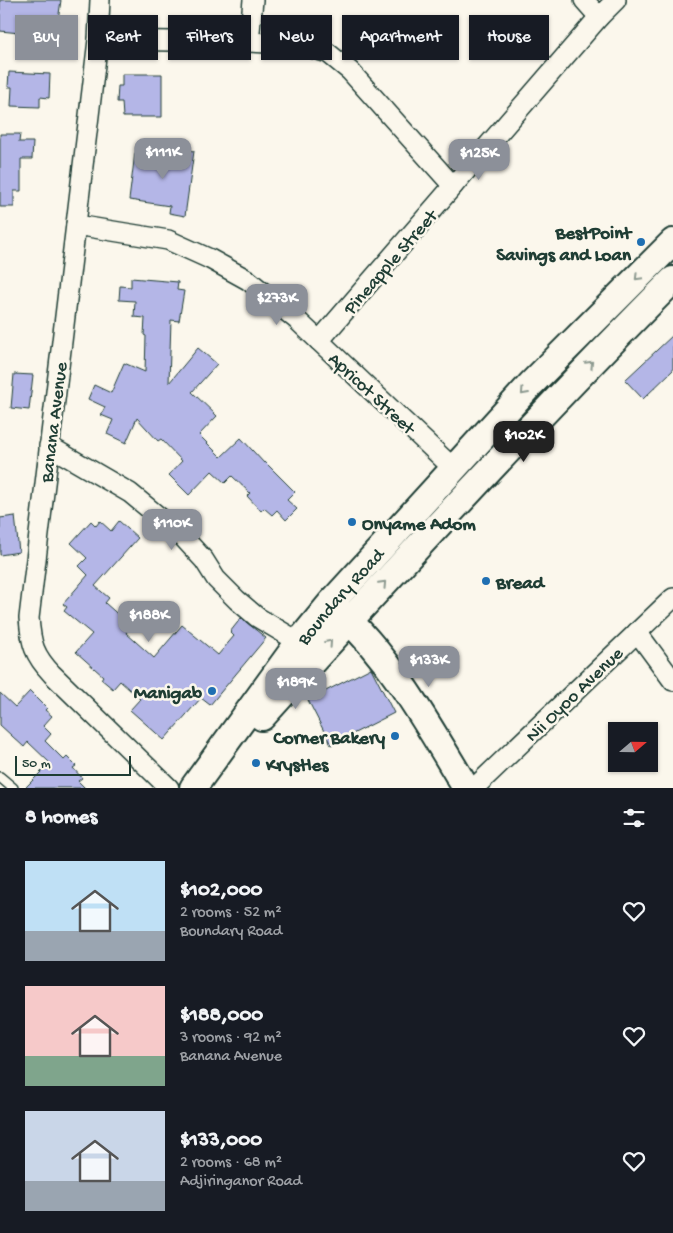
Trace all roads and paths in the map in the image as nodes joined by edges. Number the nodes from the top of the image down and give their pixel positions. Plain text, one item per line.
1 (100, 0) edge
2 (253, 0) edge
3 (584, 0) edge
4 (616, 0) edge
5 (99, 15) edge
6 (599, 17) junction
7 (251, 21) edge
8 (251, 42) edge
9 (96, 60) edge
10 (453, 186) junction
11 (76, 224) junction
12 (673, 242) edge
13 (673, 280) edge
14 (319, 341) junction
15 (49, 446) junction
16 (454, 469) junction
17 (673, 598) edge
18 (340, 612) junction
19 (637, 632) junction
20 (299, 642) junction
21 (673, 680) edge
22 (210, 766) junction
23 (0, 777) edge
24 (13, 788) edge
25 (170, 788) edge
26 (193, 788) edge
27 (466, 788) edge
28 (474, 788) edge

1 - 5 street, Banana Avenue
2 - 7 street
3 - 6 street
4 - 6 street, Pineapple Street
6 - 10 street, Pineapple Street
8 - 10 street
9 - 11 street, Banana Avenue
10 - 14 street, Pineapple Street
11 - 14 street, Apricot Street
11 - 15 street, Banana Avenue
12 -> 16 main road, Boundary Road
18 -> 13 main road, Boundary Road
14 - 16 street, Apricot Street
15 - 20 street
15 - 25 street, Banana Avenue
16 - 18 main road, Boundary Road
17 - 19 street, Nii Oyoo Avenue
18 - 20 main road, Boundary Road
22 -> 18 main road, Boundary Road
18 - 27 main road
19 - 21 street
19 - 28 street, Nii Oyoo Avenue
20 - 22 main road, Boundary Road
22 - 26 main road, Boundary Road
23 - 24 lane

